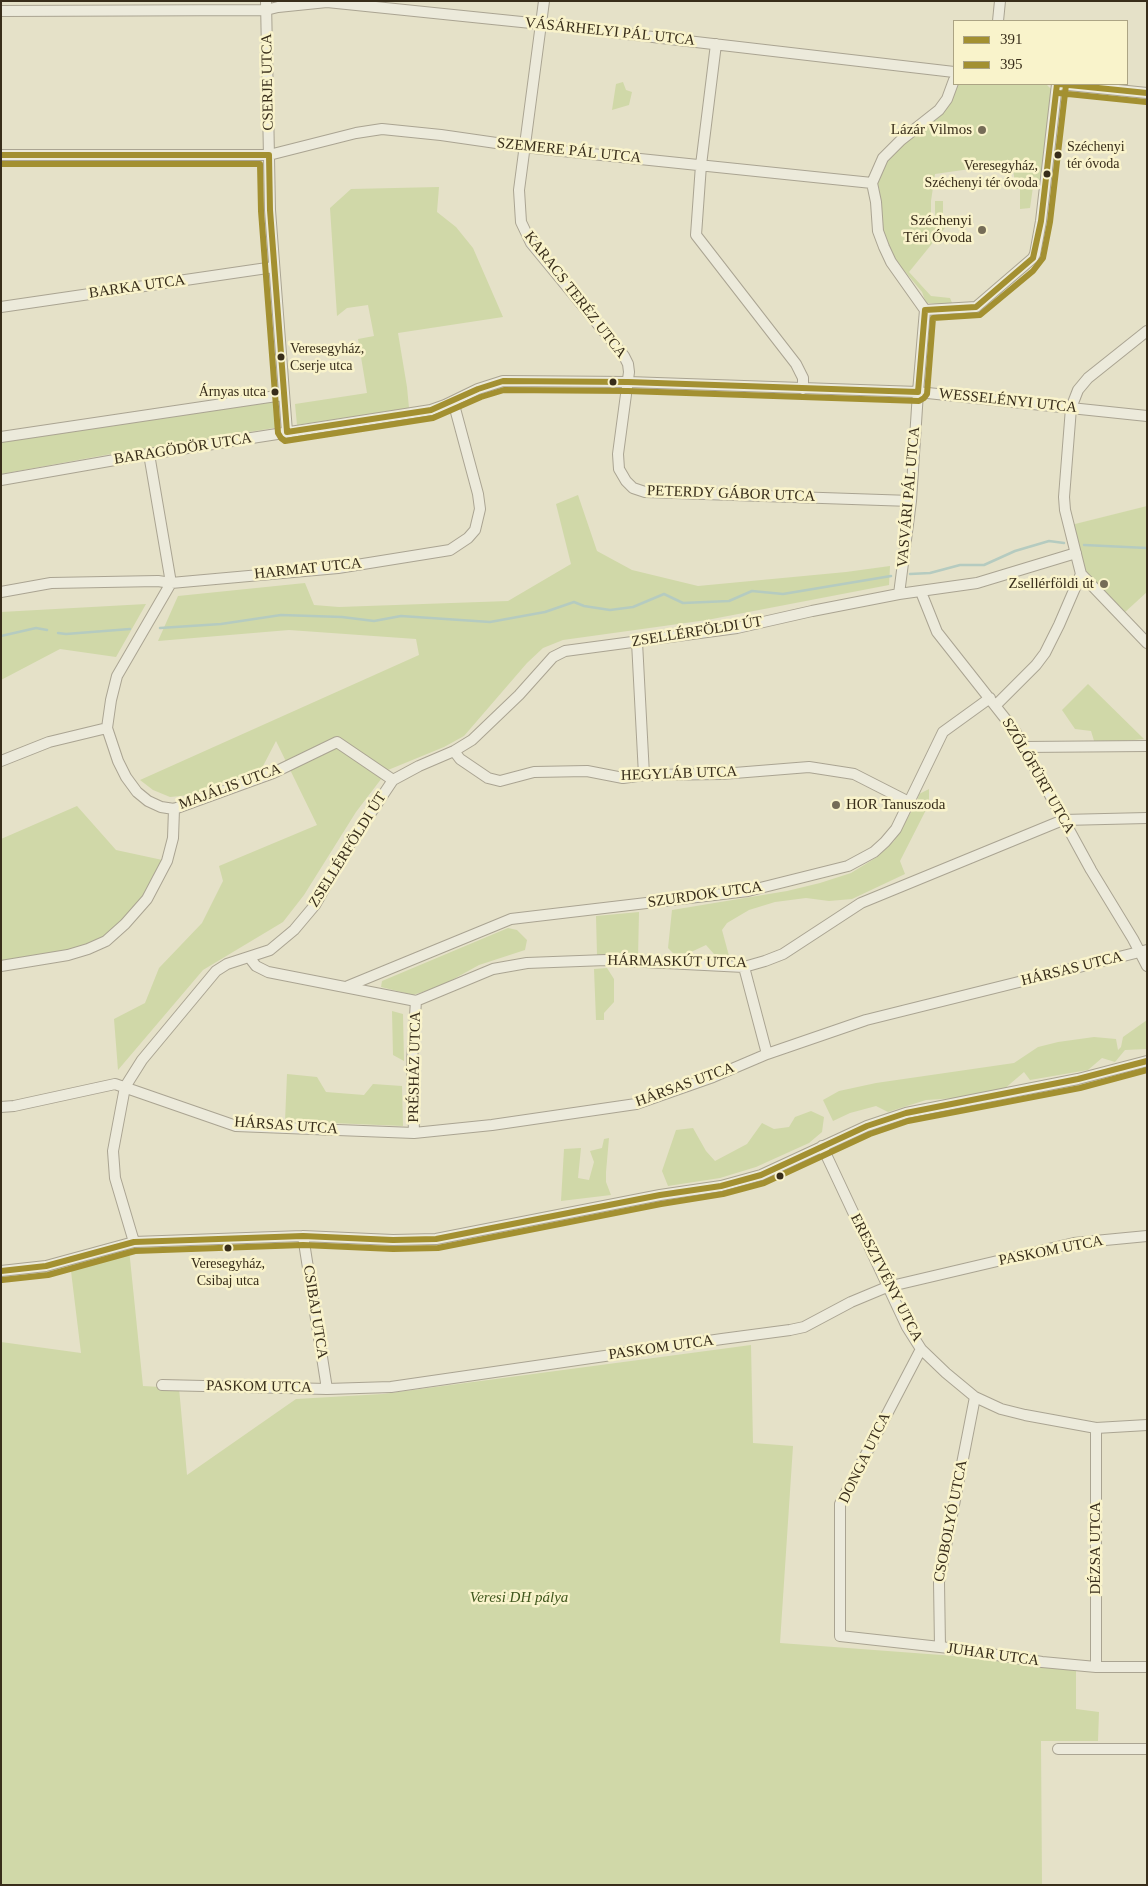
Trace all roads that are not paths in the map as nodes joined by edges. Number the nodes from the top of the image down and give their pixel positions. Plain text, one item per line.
1 (544, 1) edge
2 (1000, 1) edge
3 (266, 6) edge
4 (1, 11) edge
5 (998, 20) edge
6 (541, 24) junction
7 (716, 44) junction
8 (953, 72) edge
9 (953, 83) edge
10 (1058, 85) edge
11 (1068, 85) edge
12 (1147, 93) edge
13 (524, 147) junction
14 (1, 155) edge
15 (269, 155) junction
16 (701, 165) junction
17 (872, 183) junction
18 (274, 267) junction
19 (1, 307) edge
20 (925, 310) junction
21 (1147, 331) edge
22 (628, 382) junction
23 (803, 389) junction
24 (918, 392) junction
25 (284, 395) junction
26 (453, 401) junction
27 (1071, 408) junction
28 (1147, 416) edge
29 (287, 432) junction
30 (1, 437) edge
31 (149, 454) junction
32 (1, 480) edge
33 (911, 501) junction
34 (1076, 553) junction
35 (1081, 574) junction
36 (172, 583) junction
37 (1, 592) edge
38 (921, 592) junction
39 (899, 594) junction
40 (637, 642) junction
41 (1147, 643) edge
42 (993, 701) junction
43 (107, 728) junction
44 (1147, 746) edge
45 (1024, 748) junction
46 (454, 751) junction
47 (1, 761) edge
48 (644, 775) junction
49 (393, 780) junction
50 (909, 802) junction
51 (174, 809) junction
52 (1147, 818) edge
53 (1063, 820) junction
54 (1143, 951) edge
55 (249, 957) junction
56 (1, 966) edge
57 (1147, 966) edge
58 (744, 967) junction
59 (348, 986) junction
60 (416, 1001) junction
61 (767, 1054) junction
62 (1147, 1062) edge
63 (125, 1087) junction
64 (1, 1107) edge
65 (414, 1133) junction
66 (822, 1146) junction
67 (303, 1236) junction
68 (1147, 1236) edge
69 (134, 1242) junction
70 (1, 1271) edge
71 (887, 1287) junction
72 (922, 1349) junction
73 (162, 1385) dead end
74 (327, 1389) junction
75 (975, 1397) junction
76 (1147, 1425) edge
77 (1096, 1428) junction
78 (840, 1636) joint
79 (940, 1647) junction
80 (1096, 1667) junction
81 (1147, 1667) edge
82 (1058, 1749) dead end
83 (1147, 1749) edge

1 - 6 street, KARACS TERÉZ UTCA
2 - 5 street
3 - 4 street, VÁSÁRHELYI PÁL UTCA
3 - 6 street, VÁSÁRHELYI PÁL UTCA
3 - 15 street, CSERJE UTCA
6 - 7 street, VÁSÁRHELYI PÁL UTCA
6 - 13 street, KARACS TERÉZ UTCA
7 - 8 street, VÁSÁRHELYI PÁL UTCA
7 - 16 street
9 - 17 street
10 - 20 street
11 - 12 street
13 - 15 street, SZEMERE PÁL UTCA
13 - 16 street, SZEMERE PÁL UTCA
13 - 22 street, KARACS TERÉZ UTCA
14 - 15 street, SZEMERE PÁL UTCA
15 - 18 street, CSERJE UTCA
16 - 17 street, SZEMERE PÁL UTCA
16 - 23 street
17 - 20 street
18 - 19 street, BARKA UTCA
18 - 25 street, CSERJE UTCA
20 - 24 street, VASVÁRI PÁL UTCA
21 - 27 street
22 - 23 street, WESSELÉNYI UTCA
22 - 26 street, WESSELÉNYI UTCA
22 - 33 street, PETERDY GÁBOR UTCA
23 - 24 street, WESSELÉNYI UTCA
24 - 27 street, WESSELÉNYI UTCA
24 - 33 street, VASVÁRI PÁL UTCA
25 - 29 street, CSERJE UTCA
25 - 30 street
26 - 29 street, BARAGÖDÖR UTCA
26 - 36 street, HARMAT UTCA
27 - 28 street, WESSELÉNYI UTCA
27 - 34 street
29 - 31 street, BARAGÖDÖR UTCA
31 - 32 street, BARAGÖDÖR UTCA
31 - 36 street
33 - 39 street, VASVÁRI PÁL UTCA
34 - 35 street
34 - 38 street, ZSELLÉRFÖLDI ÚT
35 - 41 street
35 - 42 street, SZURDOK UTCA
36 - 37 street, HARMAT UTCA
36 - 43 street, MAJÁLIS UTCA
38 - 39 street, ZSELLÉRFÖLDI ÚT
38 - 42 street, SZŐLŐFÜRT UTCA
39 - 40 street, ZSELLÉRFÖLDI ÚT
40 - 46 street, ZSELLÉRFÖLDI ÚT
40 - 48 street
42 - 45 street, SZŐLŐFÜRT UTCA
42 - 50 street, SZURDOK UTCA
43 - 47 street
43 - 51 street, MAJÁLIS UTCA
44 - 45 street
45 - 53 street, SZŐLŐFÜRT UTCA
46 - 48 street, HEGYLÁB UTCA
46 - 49 street, ZSELLÉRFÖLDI ÚT
48 - 50 street, HEGYLÁB UTCA
49 - 51 street, MAJÁLIS UTCA
49 - 55 street, ZSELLÉRFÖLDI ÚT
50 - 59 street, SZURDOK UTCA
51 - 56 street
52 - 53 street, HÁRMASKÚT UTCA
53 - 54 street, SZŐLŐFÜRT UTCA
53 - 58 street, HÁRMASKÚT UTCA
54 - 57 street, SZŐLŐFÜRT UTCA
54 - 61 street, HÁRSAS UTCA
55 - 59 street
55 - 63 street, ZSELLÉRFÖLDI ÚT
58 - 60 street, HÁRMASKÚT UTCA
58 - 61 street
59 - 60 street
60 - 65 street, PRÉSHÁZ UTCA
61 - 65 street, HÁRSAS UTCA
62 - 66 street
63 - 64 street, HÁRSAS UTCA
63 - 65 street, HÁRSAS UTCA
63 - 69 street, ZSELLÉRFÖLDI ÚT
66 - 67 street
66 - 71 street, ERESZTVÉNY UTCA
67 - 69 street
67 - 74 street, CSIBAJ UTCA
68 - 71 street, PASKOM UTCA
69 - 70 street
71 - 72 street, ERESZTVÉNY UTCA
71 - 74 street, PASKOM UTCA
72 - 75 street, ERESZTVÉNY UTCA
72 - 78 street, DONGA UTCA
73 - 74 street, PASKOM UTCA
75 - 77 street, ERESZTVÉNY UTCA
75 - 79 street, CSOBOLYÓ UTCA
76 - 77 street, ERESZTVÉNY UTCA
77 - 80 street, DÉZSA UTCA
78 - 79 street, JUHAR UTCA
79 - 80 street, JUHAR UTCA
80 - 81 street, JUHAR UTCA
82 - 83 street

